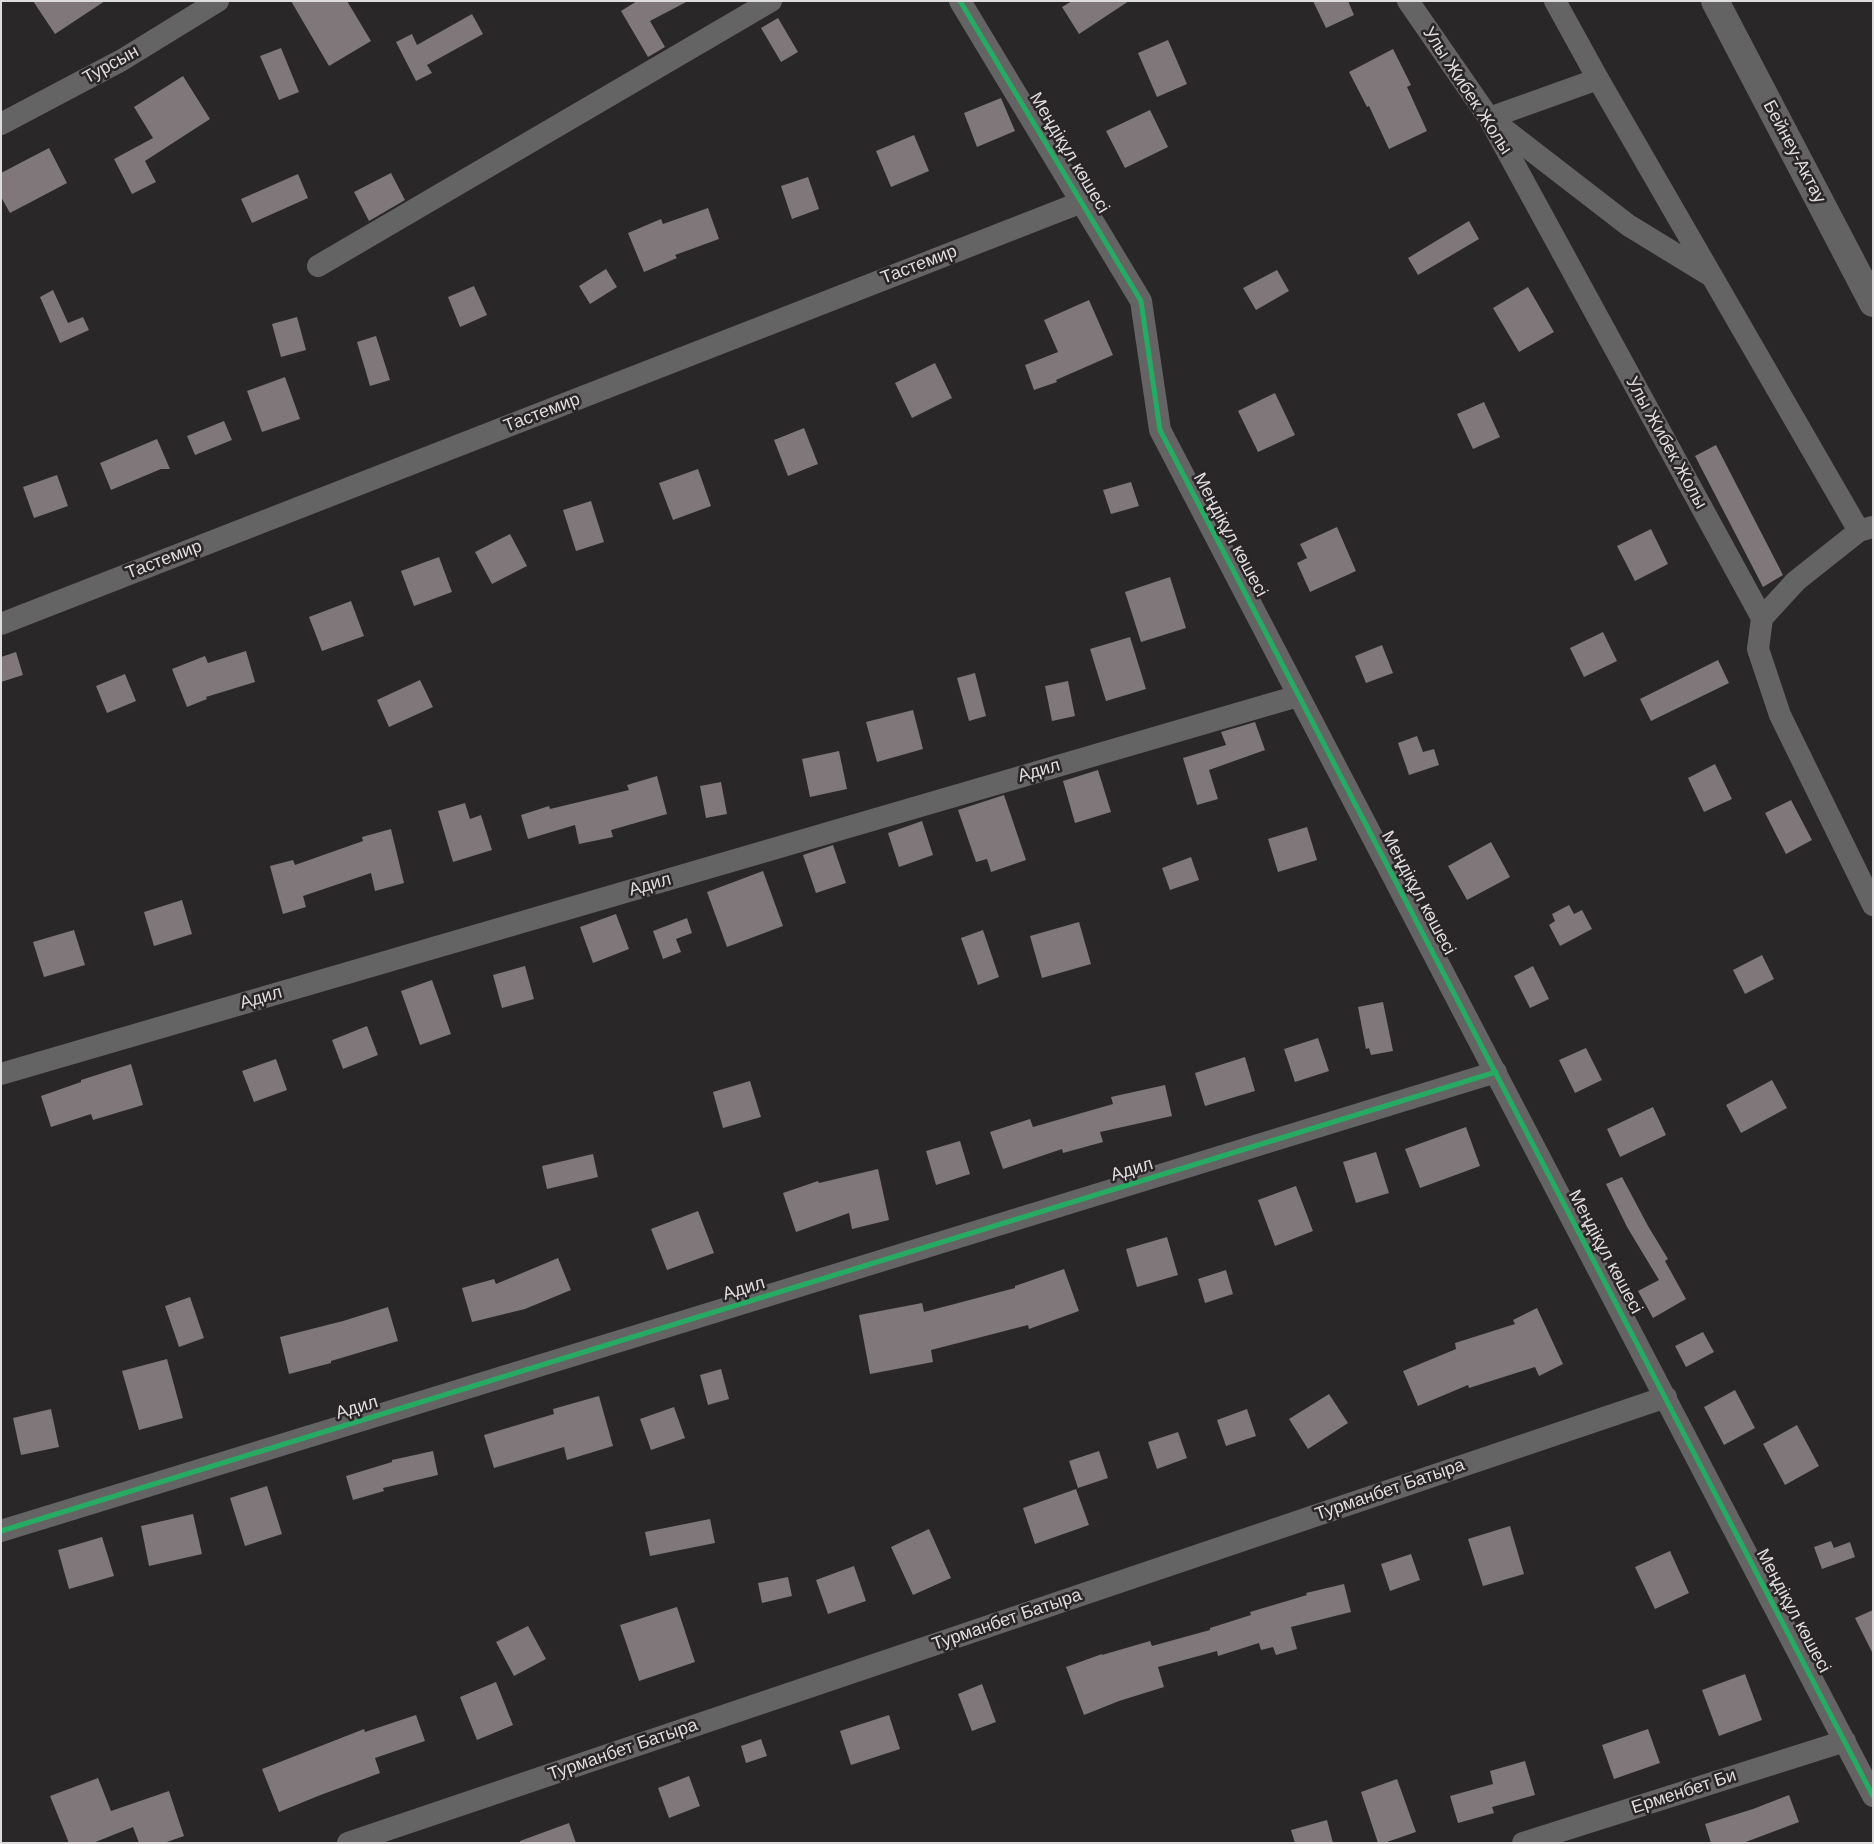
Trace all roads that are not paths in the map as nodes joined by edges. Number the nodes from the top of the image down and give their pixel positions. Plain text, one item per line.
1 (218, 1) edge
2 (771, 1) edge
3 (960, 1) edge
4 (1408, 1) edge
5 (1555, 1) edge
6 (1715, 1) edge
7 (1598, 79) junction
8 (1489, 118) junction
9 (1, 124) edge
10 (1082, 202) junction
11 (318, 266) dead end
12 (1711, 276) junction
13 (1873, 303) edge
14 (1866, 529) edge
15 (1762, 618) junction
16 (1, 624) edge
17 (1298, 696) junction
18 (1873, 905) edge
19 (1496, 1072) junction
20 (1, 1074) edge
21 (1666, 1397) junction
22 (1, 1531) edge
23 (1845, 1740) junction
24 (1873, 1796) edge
25 (348, 1843) edge
26 (1523, 1843) edge

1 - 9 street, Турсын
2 - 11 street
3 - 10 street, Меңдіқұл көшесі
4 - 8 street, Улы Жибек Жолы
5 - 7 street
6 - 13 highway, Бейнеу-Актау
7 - 8 street
7 - 12 street
8 - 12 street
8 - 15 street, Улы Жибек Жолы
10 - 16 street, Тастемир
10 - 17 street, Меңдіқұл көшесі
12 - 14 street
14 - 15 street
15 - 18 street
17 - 19 street, Меңдіқұл көшесі
17 - 20 street, Адил
19 - 21 street, Меңдіқұл көшесі
19 - 22 street, Адил
21 - 23 street, Меңдіқұл көшесі
21 - 25 street, Турманбет Батыра
23 - 24 street, Меңдіқұл көшесі
23 - 26 street, Ерменбет Би

